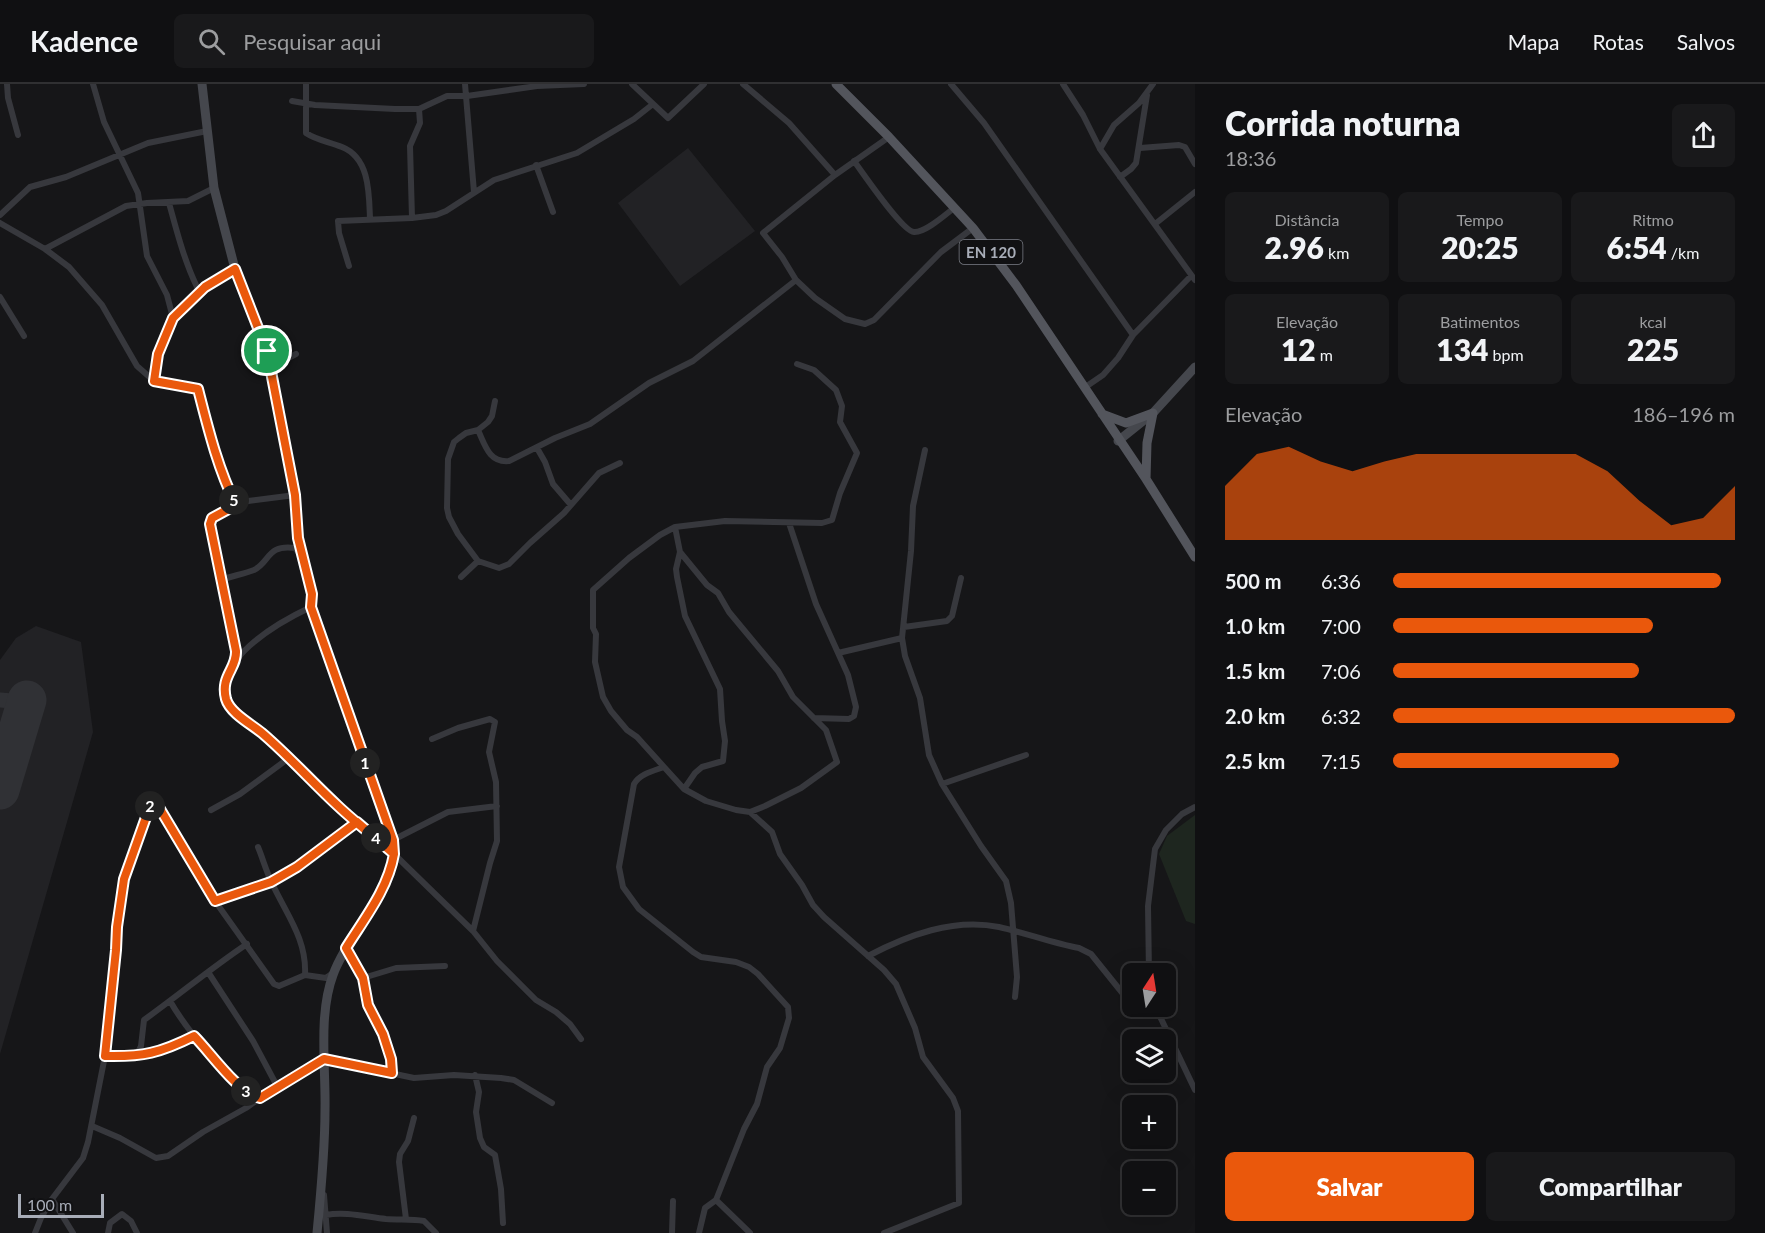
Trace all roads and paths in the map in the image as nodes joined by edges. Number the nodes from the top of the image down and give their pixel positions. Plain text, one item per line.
1 (7, 84) edge
2 (93, 84) edge
3 (202, 84) edge
4 (306, 84) edge
5 (465, 84) edge
6 (584, 84) edge
7 (632, 84) edge
8 (704, 84) edge
9 (743, 84) edge
10 (951, 84) edge
11 (1063, 84) edge
12 (1153, 84) edge
13 (537, 85) edge
14 (842, 86) edge
15 (1147, 95) junction
16 (467, 96) junction
17 (292, 100) dead end
18 (307, 103) junction
19 (653, 104) junction
20 (419, 108) junction
21 (207, 131) junction
22 (18, 135) dead end
23 (889, 137) junction
24 (1140, 148) junction
25 (1100, 149) junction
26 (121, 154) junction
27 (854, 161) junction
28 (1195, 164) edge
29 (536, 165) junction
30 (835, 175) junction
31 (1120, 177) junction
32 (214, 188) junction
33 (474, 192) junction
34 (1195, 192) edge
35 (169, 203) junction
36 (140, 204) junction
37 (954, 208) junction
38 (553, 212) dead end
39 (0, 215) edge
40 (412, 218) junction
41 (370, 219) junction
42 (0, 223) edge
43 (1155, 224) junction
44 (973, 228) junction
45 (45, 249) junction
46 (349, 266) dead end
47 (235, 269) junction
48 (1193, 278) edge
49 (796, 280) junction
50 (205, 287) junction
51 (0, 297) edge
52 (173, 318) junction
53 (24, 336) dead end
54 (1132, 336) junction
55 (296, 354) dead end
56 (796, 364) dead end
57 (1195, 367) edge
58 (271, 368) junction
59 (154, 381) junction
60 (1084, 388) junction
61 (495, 401) dead end
62 (1153, 413) junction
63 (1101, 414) junction
64 (478, 430) junction
65 (1119, 441) junction
66 (537, 448) junction
67 (925, 450) dead end
68 (620, 463) dead end
69 (1146, 479) junction
70 (295, 495) junction
71 (236, 505) junction
72 (571, 505) junction
73 (789, 523) junction
74 (675, 527) junction
75 (680, 552) junction
76 (1195, 557) edge
77 (478, 561) junction
78 (304, 563) junction
79 (461, 578) dead end
80 (961, 578) dead end
81 (221, 580) junction
82 (311, 607) junction
83 (904, 627) junction
84 (903, 638) junction
85 (838, 653) junction
86 (236, 658) junction
87 (813, 718) junction
88 (432, 739) dead end
89 (1026, 756) dead end
90 (289, 758) junction
91 (664, 767) junction
92 (942, 784) junction
93 (684, 789) junction
94 (497, 806) junction
95 (1195, 807) edge
96 (211, 810) dead end
97 (750, 812) junction
98 (357, 822) junction
99 (393, 840) junction
100 (258, 847) dead end
101 (394, 854) junction
102 (271, 882) junction
103 (215, 901) junction
104 (473, 931) junction
105 (1012, 931) junction
106 (247, 944) junction
107 (346, 948) junction
108 (867, 956) junction
109 (1149, 963) edge
110 (445, 966) dead end
111 (208, 972) junction
112 (333, 973) junction
113 (305, 975) junction
114 (363, 978) junction
115 (1122, 992) edge
116 (1016, 997) dead end
117 (170, 1001) junction
118 (1159, 1017) edge
119 (194, 1036) junction
120 (581, 1039) dead end
121 (105, 1056) junction
122 (136, 1057) junction
123 (324, 1059) junction
124 (392, 1073) junction
125 (475, 1075) junction
126 (277, 1086) junction
127 (1195, 1090) edge
128 (260, 1098) junction
129 (552, 1103) dead end
130 (414, 1118) dead end
131 (92, 1126) junction
132 (323, 1176) junction
133 (52, 1199) junction
134 (716, 1200) junction
135 (673, 1201) dead end
136 (326, 1215) junction
137 (406, 1219) junction
138 (503, 1223) dead end
139 (35, 1233) edge
140 (73, 1233) edge
141 (108, 1233) edge
142 (137, 1233) edge
143 (317, 1233) edge
144 (327, 1233) edge
145 (436, 1233) edge
146 (672, 1233) edge
147 (699, 1233) edge
148 (750, 1233) edge
149 (884, 1233) edge

1 - 22 street
2 - 26 street
3 - 21 street
4 - 18 street
5 - 16 street
6 - 13 street
7 - 19 street
8 - 19 street
9 - 30 street
10 - 54 street
11 - 25 street
12 - 15 street
13 - 16 street
14 - 23 main road, EN 120
15 - 24 street
15 - 25 street
16 - 20 street
16 - 33 street
17 - 18 street
18 - 20 street
18 - 41 street
19 - 29 street
20 - 40 street
21 - 26 street
21 - 32 street
23 - 27 street
23 - 37 main road, EN 120
24 - 28 street
24 - 31 street
25 - 31 street
26 - 36 street
26 - 39 street
27 - 30 street
27 - 37 street
29 - 33 street
29 - 38 street
30 - 49 street
31 - 43 street
32 - 35 street
32 - 47 street
33 - 40 street
34 - 43 street
35 - 36 street
35 - 50 street
36 - 45 street
36 - 52 street
37 - 44 main road, EN 120
40 - 41 street
41 - 46 street
42 - 45 street
43 - 48 street
44 - 49 street
44 - 60 main road, EN 120
45 - 59 street
47 - 50 street
47 - 58 street
48 - 54 street
49 - 66 street
50 - 52 street
51 - 53 street
52 - 59 street
54 - 60 street
55 - 58 street
56 - 73 street
57 - 62 street
58 - 70 street
59 - 71 street
60 - 63 main road, EN 120
61 - 64 street
62 - 63 main road
62 - 65 street
62 - 69 main road
63 - 65 main road, EN 120
64 - 66 street
64 - 77 street
65 - 69 main road, EN 120
66 - 72 street
67 - 83 street
68 - 72 street
69 - 76 main road, EN 120
70 - 71 street
70 - 78 street
71 - 81 street
72 - 77 street
73 - 74 street
73 - 85 street
74 - 75 street
74 - 91 street
75 - 87 street
75 - 93 street
77 - 79 street
78 - 81 street
78 - 82 street
80 - 83 street
81 - 86 street
82 - 86 street
82 - 99 street
83 - 84 street
84 - 85 street
84 - 92 street
85 - 87 street
86 - 90 street
87 - 97 street
88 - 94 street
89 - 92 street
90 - 96 street
90 - 98 street
91 - 93 street
91 - 134 street
92 - 105 street
93 - 97 street
94 - 99 street
94 - 104 street
95 - 109 street
97 - 108 street
98 - 101 street
98 - 102 street
99 - 101 street
100 - 102 street
101 - 104 street
101 - 107 street
102 - 103 street
102 - 113 street
103 - 106 street
103 - 121 street
104 - 120 street
105 - 108 street
105 - 115 street
105 - 116 street
106 - 111 street
106 - 113 street
107 - 112 street
107 - 114 street
108 - 149 street
110 - 114 street
111 - 117 street
111 - 126 street
112 - 113 street
112 - 123 street
114 - 124 street
117 - 119 street
117 - 122 street
118 - 127 street
119 - 122 street
119 - 128 street
121 - 122 street
121 - 131 street
123 - 124 street
123 - 126 street
123 - 132 street
124 - 125 street
125 - 129 street
125 - 138 street
126 - 128 street
128 - 131 street
130 - 137 street
131 - 133 street
132 - 136 street
132 - 143 street
133 - 139 street
133 - 140 street
134 - 147 street
134 - 148 street
135 - 146 street
136 - 137 street
136 - 144 street
137 - 145 street
141 - 142 street

